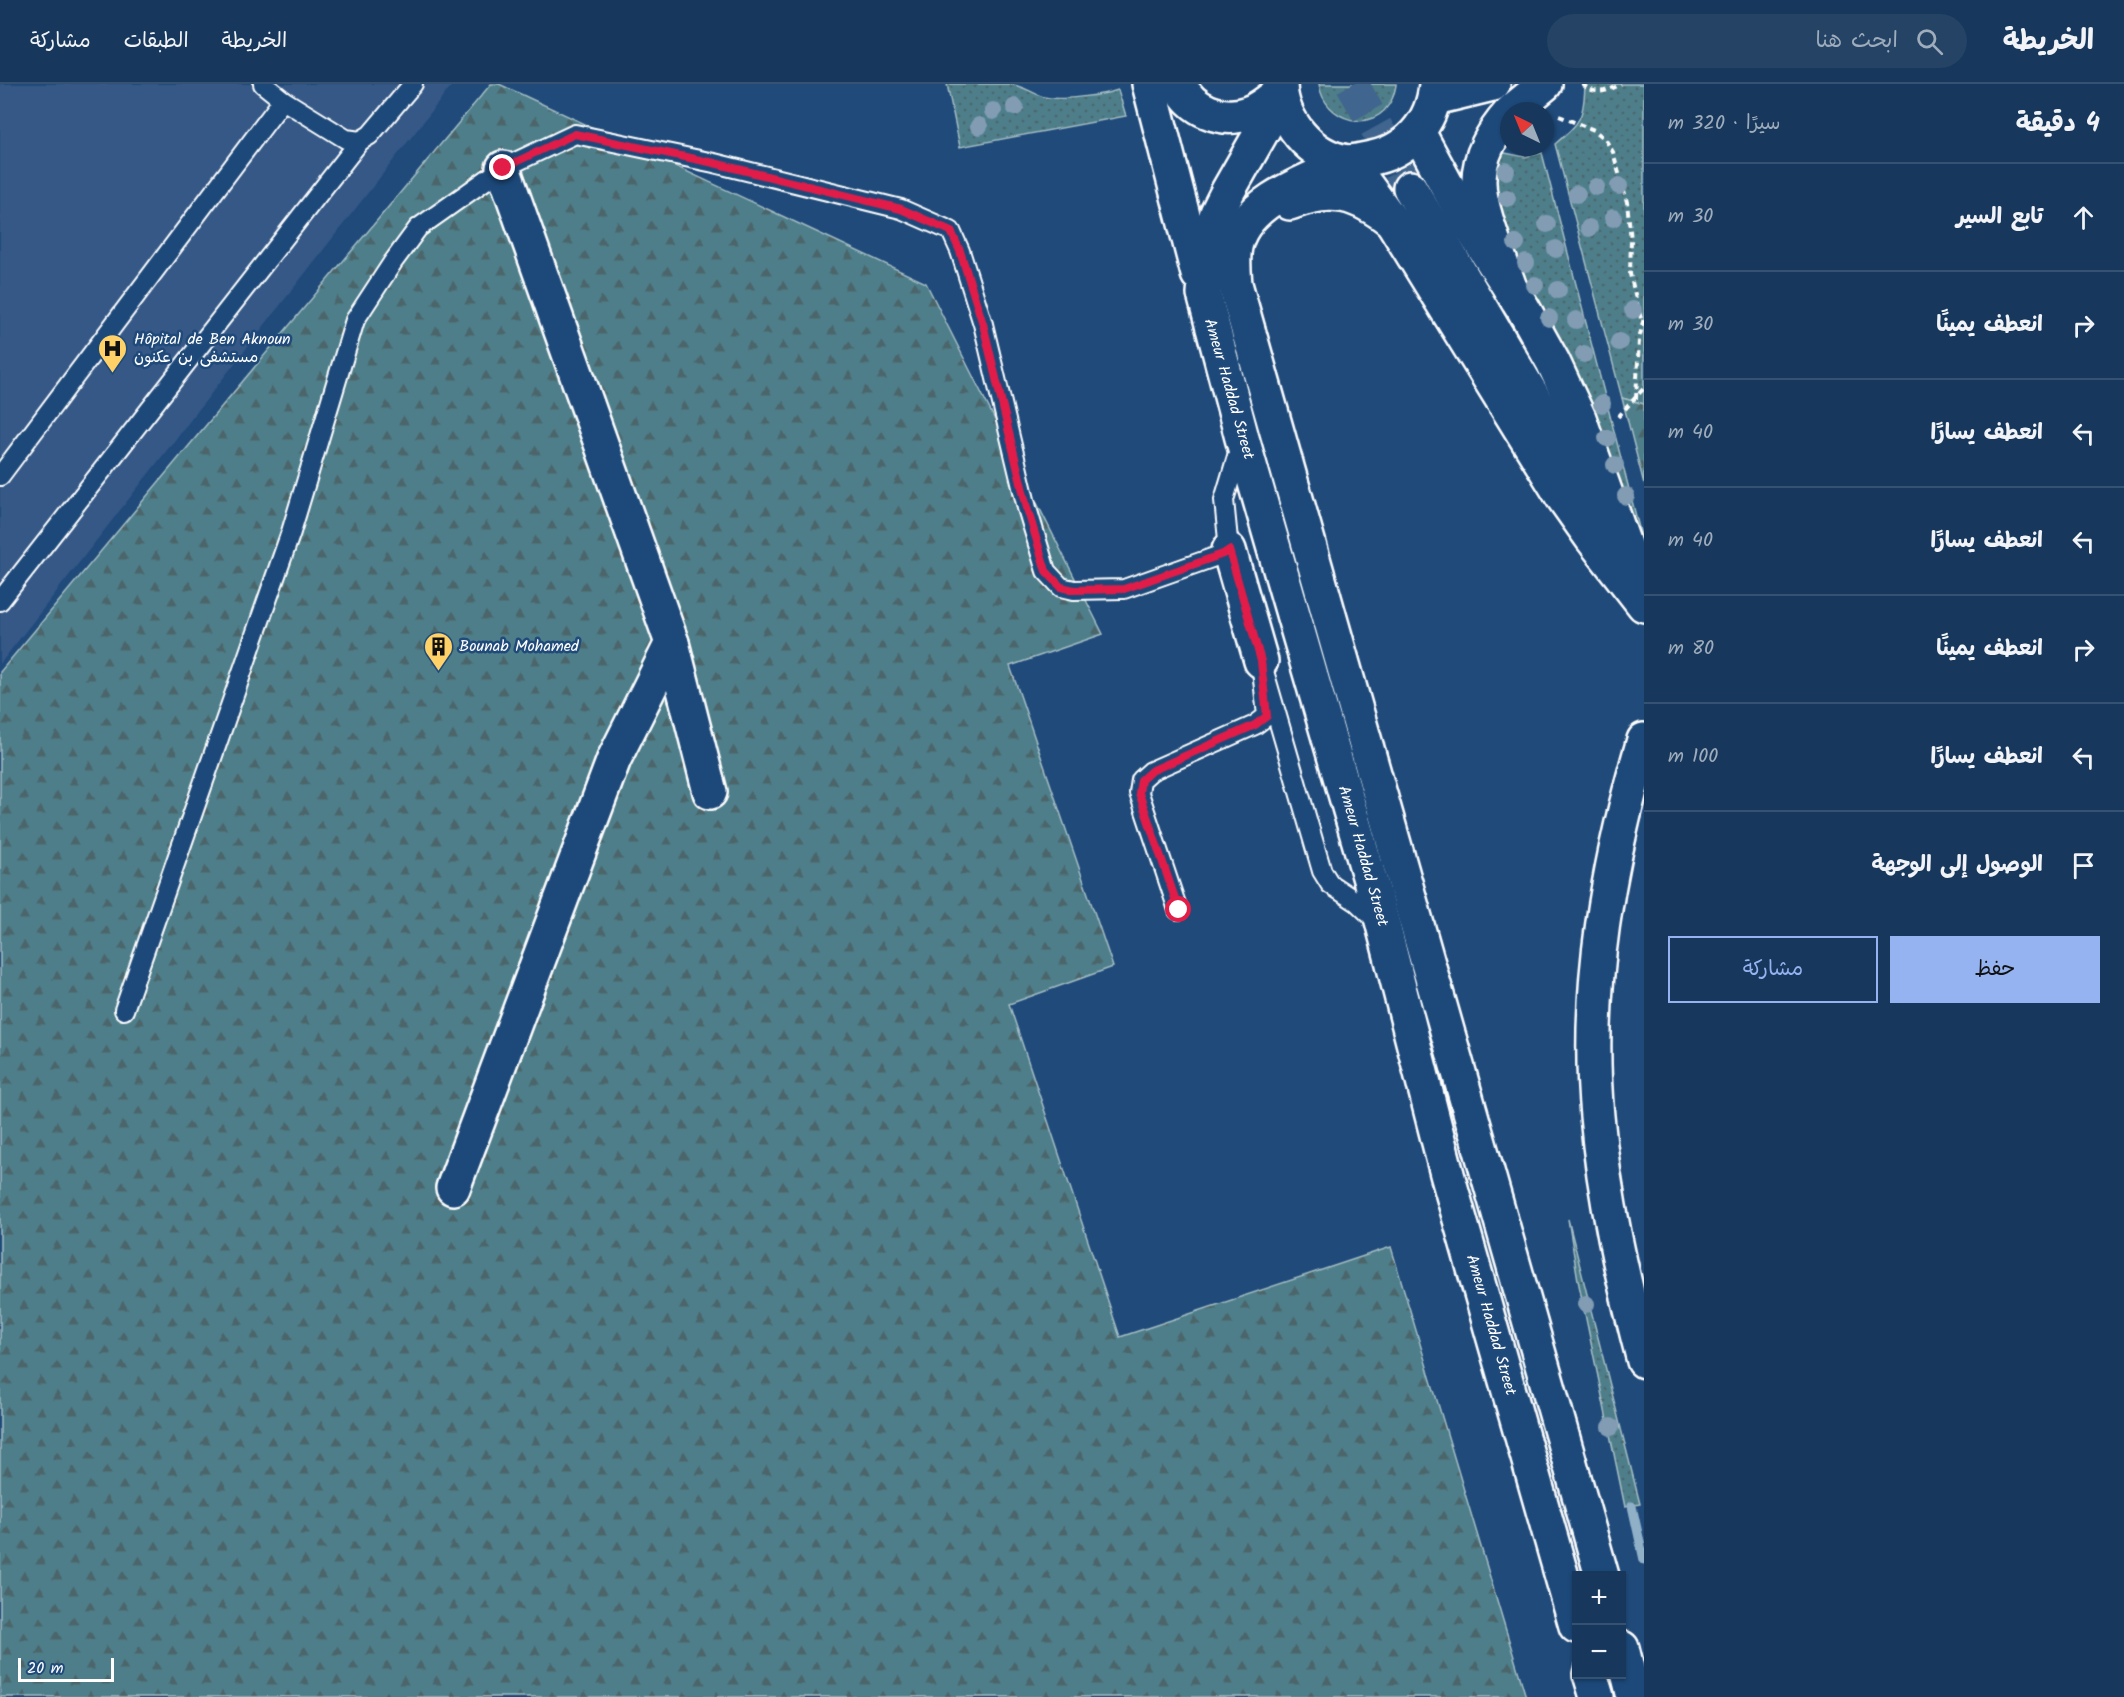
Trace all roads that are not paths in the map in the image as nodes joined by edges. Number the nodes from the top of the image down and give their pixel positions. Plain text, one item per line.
1 (263, 84) edge
2 (412, 84) edge
3 (1149, 84) edge
4 (1179, 84) edge
5 (1493, 84) edge
6 (1545, 84) edge
7 (1435, 91) edge
8 (1280, 92) edge
9 (283, 100) junction
10 (1523, 102) edge
11 (1500, 124) edge
12 (1418, 132) junction
13 (360, 141) junction
14 (1349, 162) junction
15 (503, 168) junction
16 (1410, 188) tunnel mouth
17 (1392, 221) junction
18 (1511, 291) junction
19 (1204, 294) junction
20 (1239, 302) junction
21 (1242, 438) junction
22 (0, 476) edge
23 (1229, 550) junction
24 (0, 601) edge
25 (1644, 603) edge
26 (672, 643) junction
27 (1261, 661) junction
28 (1640, 754) edge
29 (710, 792) dead end
30 (1179, 910) dead end
31 (1386, 939) junction
32 (124, 1010) dead end
33 (453, 1188) dead end
34 (1644, 1361) edge
35 (1601, 1571) edge
36 (1576, 1625) edge
37 (1626, 1664) edge
38 (1592, 1679) edge
39 (1597, 1697) edge
40 (1634, 1697) edge

1 - 9 lane
2 - 13 lane
3 - 19 main road
4 - 8 main road
5 - 7 main road
6 - 10 main road
7 - 12 main road
8 - 14 main road
8 - 19 main road, Ameur Haddad Street
9 - 13 lane
9 - 22 lane
11 - 18 main road
12 - 14 main road
12 - 18 main road
13 - 24 lane
14 - 17 main road
14 - 20 main road, Ameur Haddad Street
15 - 23 lane
15 - 26 main road
15 - 32 lane
16 - 25 main road
17 - 20 main road
17 - 25 main road
18 - 25 main road
19 - 21 main road, Ameur Haddad Street
20 - 35 main road, Ameur Haddad Street
21 - 23 lane
21 - 31 main road, Ameur Haddad Street
23 - 27 main road
26 - 29 main road
26 - 33 main road
27 - 30 lane
27 - 31 lane
28 - 34 main road
31 - 36 main road, Ameur Haddad Street
37 - 40 main road
38 - 39 main road

